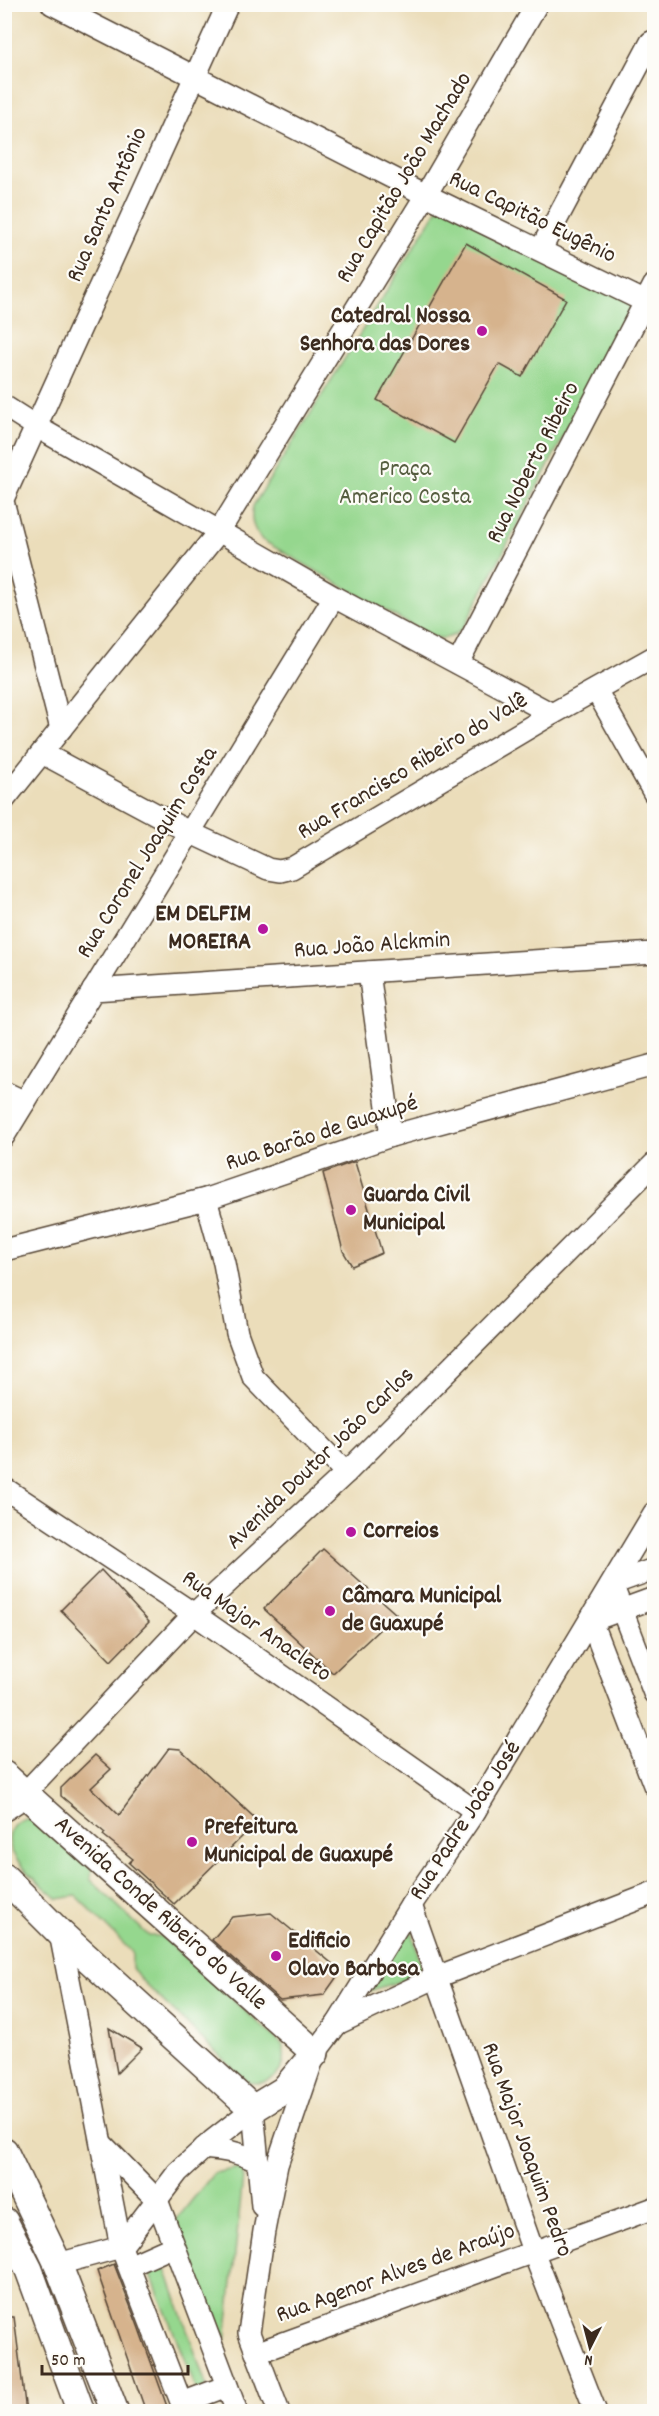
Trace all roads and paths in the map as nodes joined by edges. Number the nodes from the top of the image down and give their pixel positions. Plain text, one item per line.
1 (52, 4) edge
2 (228, 4) edge
3 (537, 4) edge
4 (651, 42) dead end
5 (194, 76) junction
6 (426, 195) junction
7 (541, 249) junction
8 (652, 298) edge
9 (4, 406) edge
10 (37, 426) junction
11 (4, 497) edge
12 (4, 505) edge
13 (220, 530) junction
14 (334, 597) junction
15 (654, 657) edge
16 (458, 663) junction
17 (596, 690) junction
18 (552, 714) junction
19 (60, 729) junction
20 (42, 753) junction
21 (654, 793) edge
22 (4, 800) edge
23 (191, 833) junction
24 (654, 952) edge
25 (369, 972) junction
26 (93, 990) junction
27 (654, 1065) edge
28 (4, 1092) edge
29 (25, 1102) junction
30 (4, 1136) edge
31 (391, 1136) junction
32 (654, 1164) edge
33 (206, 1199) junction
34 (4, 1250) edge
35 (346, 1473) junction
36 (4, 1488) edge
37 (654, 1513) edge
38 (654, 1569) edge
39 (612, 1584) junction
40 (654, 1598) edge
41 (622, 1609) junction
42 (194, 1614) junction
43 (591, 1621) junction
44 (654, 1693) edge
45 (654, 1785) edge
46 (9, 1786) edge
47 (475, 1811) junction
48 (4, 1877) edge
49 (654, 1893) edge
50 (411, 1905) junction
51 (60, 1933) junction
52 (438, 1977) junction
53 (337, 2024) junction
54 (315, 2053) junction
55 (253, 2109) junction
56 (102, 2144) junction
57 (204, 2148) junction
58 (4, 2151) edge
59 (258, 2162) junction
60 (157, 2200) junction
61 (654, 2208) edge
62 (4, 2221) edge
63 (264, 2231) junction
64 (174, 2246) junction
65 (121, 2247) junction
66 (533, 2251) junction
67 (58, 2264) junction
68 (129, 2266) junction
69 (29, 2270) junction
70 (256, 2353) junction
71 (227, 2386) junction
72 (183, 2407) edge
73 (81, 2412) edge
74 (114, 2412) edge
75 (237, 2412) edge
76 (279, 2412) edge
77 (596, 2412) edge

1 - 5 street, Rua Capitão Eugênio
2 - 5 street, Rua Santo Antônio
3 - 6 street, Rua Capitão João Machado
4 - 7 street
5 - 6 street, Rua Capitão Eugênio
5 - 10 street, Rua Santo Antônio
6 - 7 street, Rua Capitão Eugênio
6 - 13 street, Rua Capitão João Machado
7 - 8 street, Rua Capitão Eugênio
8 - 16 street, Rua Noberto Ribeiro
9 - 10 street
10 - 11 street, Rua Santo Antônio
10 - 13 street
12 - 19 street
13 - 14 street
13 - 19 street, Rua Capitão João Machado
14 - 16 street
14 - 23 street, Rua Coronel Joaquim Costa
15 - 17 street, Rua Francisco Ribeiro do Valê
16 - 18 street
17 - 18 street, Rua Francisco Ribeiro do Valê
17 - 21 street
18 - 23 street, Rua Francisco Ribeiro do Valê
19 - 20 street, Rua Capitão João Machado
20 - 22 street, Rua Capitão João Machado
20 - 23 street, Rua Francisco Ribeiro do Valê
23 - 26 street, Rua Coronel Joaquim Costa
24 - 25 street, Rua João Alckmin
25 - 26 street, Rua João Alckmin
25 - 31 street
26 - 29 street, Rua Coronel Joaquim Costa
27 - 31 street, Rua Barão de Guaxupé
28 - 29 street
29 - 30 street, Rua Coronel Joaquim Costa
31 - 33 street, Rua Barão de Guaxupé
32 - 35 street, Avenida Doutor João Carlos
33 - 34 street, Rua Barão de Guaxupé
33 - 35 street
35 - 42 street, Avenida Doutor João Carlos
36 - 42 street, Rua Major Anacleto
37 - 39 street, Rua Padre João José
38 - 39 street
39 - 41 street
39 - 43 street, Rua Padre João José
40 - 41 street
41 - 43 street
41 - 44 street
42 - 46 street, Avenida Doutor João Carlos
42 - 47 street, Rua Major Anacleto
43 - 45 street
43 - 47 street, Rua Padre João José
46 - 54 main road, Avenida Conde Ribeiro do Valle
47 - 50 street, Rua Padre João José
48 - 51 main road
49 - 52 street
50 - 52 street, Rua Major Joaquim Pedro
50 - 53 street, Rua Padre João José
51 - 55 main road
51 - 56 street
52 - 53 street
52 - 66 street, Rua Major Joaquim Pedro
53 - 54 street, Rua Padre João José
54 - 55 main road, Rua Padre João José
54 - 63 street
55 - 57 street
55 - 59 street
56 - 60 street
56 - 65 street
57 - 59 street
57 - 60 street
58 - 67 main road
59 - 63 street
60 - 64 street
60 - 65 street
61 - 66 street, Rua Agenor Alves de Araújo
62 - 69 main road
63 - 70 street
64 - 68 street
64 - 71 street
65 - 67 street
65 - 68 street
66 - 70 street, Rua Agenor Alves de Araújo
66 - 77 street, Rua Major Joaquim Pedro
67 - 69 main road
67 - 74 main road
68 - 72 street
69 - 73 main road
70 - 76 street
71 - 72 street
71 - 75 street

